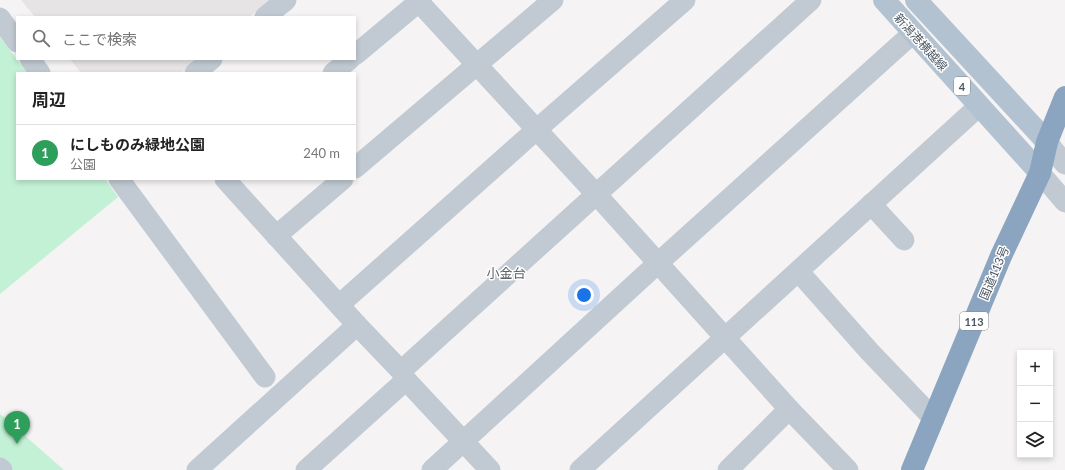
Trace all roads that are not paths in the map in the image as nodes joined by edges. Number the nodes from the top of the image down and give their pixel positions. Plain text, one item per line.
1 (286, 0) edge
2 (553, 0) edge
3 (685, 0) edge
4 (811, 0) edge
5 (884, 0) edge
6 (916, 0) edge
7 (419, 1) edge
8 (266, 16) edge
9 (0, 18) edge
10 (913, 33) junction
11 (16, 41) edge
12 (356, 54) edge
13 (31, 60) edge
14 (211, 60) edge
15 (349, 60) edge
16 (477, 64) junction
17 (39, 72) edge
18 (196, 72) edge
19 (334, 72) edge
20 (1065, 97) edge
21 (979, 106) junction
22 (536, 130) junction
23 (1047, 142) junction
24 (1065, 164) edge
25 (356, 167) edge
26 (1040, 173) junction
27 (120, 180) edge
28 (226, 180) edge
29 (342, 180) edge
30 (596, 194) junction
31 (1065, 202) edge
32 (871, 204) junction
33 (276, 236) junction
34 (904, 240) dead end
35 (658, 263) junction
36 (799, 272) junction
37 (339, 305) junction
38 (357, 325) junction
39 (726, 338) junction
40 (403, 376) junction
41 (265, 377) dead end
42 (789, 409) junction
43 (934, 419) junction
44 (463, 442) junction
45 (735, 468) edge
46 (197, 470) edge
47 (306, 470) edge
48 (432, 470) edge
49 (490, 470) edge
50 (580, 470) edge
51 (848, 470) edge
52 (912, 470) edge

1 - 8 street
2 - 16 street
3 - 22 street
4 - 30 street
5 - 10 main road, 新潟港横越線 / 4
6 - 23 main road, 新潟港横越線 / 4
7 - 12 street
7 - 16 street
9 - 11 street
10 - 21 main road, 新潟港横越線 / 4
10 - 35 street
13 - 17 street
14 - 18 street
15 - 19 street
16 - 22 street
16 - 25 street
20 - 23 highway, 国道113号 / 113
21 - 26 main road, 新潟港横越線 / 4
21 - 32 street
22 - 30 street
22 - 37 street
23 - 24 street
23 - 26 highway, 国道113号 / 113
26 - 31 street
26 - 43 highway, 国道113号 / 113
27 - 41 street
28 - 33 street
29 - 33 street
30 - 35 street
30 - 40 street
32 - 34 street
32 - 36 street
33 - 37 street
35 - 39 street
35 - 44 street
36 - 39 street
36 - 43 street
37 - 38 street
38 - 40 street
38 - 46 street
39 - 42 street
39 - 50 street
40 - 44 street
40 - 47 street
42 - 45 street
42 - 51 street
43 - 52 highway, 国道113号 / 113
44 - 48 street
44 - 49 street

